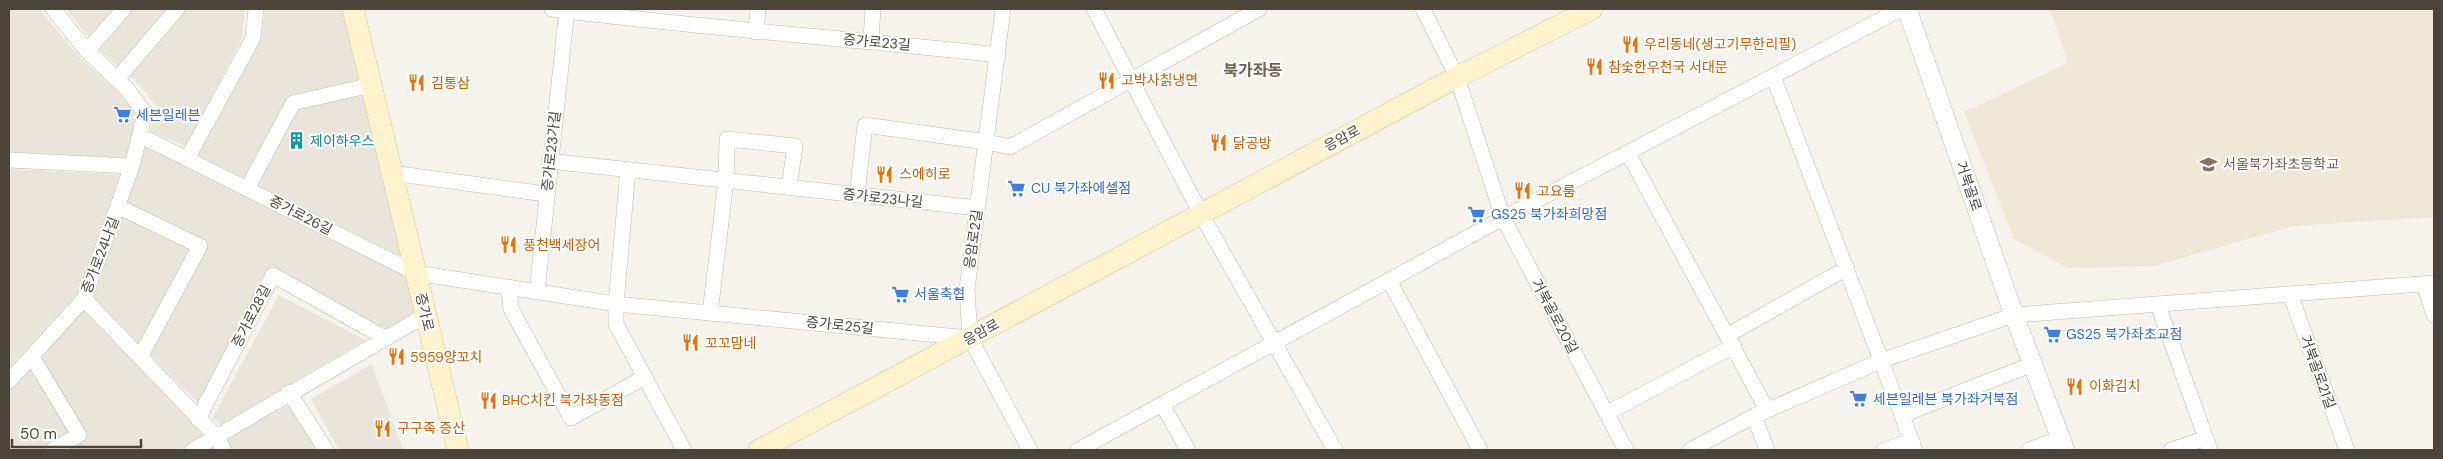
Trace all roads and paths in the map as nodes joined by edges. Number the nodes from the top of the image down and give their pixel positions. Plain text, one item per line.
1 (53, 9) edge
2 (124, 9) edge
3 (177, 9) edge
4 (256, 9) edge
5 (353, 9) edge
6 (552, 9) edge
7 (758, 9) edge
8 (873, 9) edge
9 (1003, 9) edge
10 (1094, 9) edge
11 (1259, 9) edge
12 (1423, 9) edge
13 (1592, 9) edge
14 (1901, 9) edge
15 (1907, 9) edge
16 (567, 10) edge
17 (756, 32) junction
18 (871, 40) junction
19 (87, 51) junction
20 (998, 55) junction
21 (1773, 76) junction
22 (1457, 77) junction
23 (117, 79) junction
24 (1131, 80) junction
25 (371, 84) junction
26 (141, 136) junction
27 (987, 142) junction
28 (1628, 153) junction
29 (187, 158) junction
30 (9, 160) edge
31 (549, 161) junction
32 (132, 166) junction
33 (628, 170) junction
34 (392, 173) junction
35 (726, 180) junction
36 (789, 187) junction
37 (247, 188) junction
38 (546, 194) junction
39 (857, 195) junction
40 (119, 207) junction
41 (978, 208) junction
42 (1201, 214) junction
43 (1503, 218) junction
44 (1847, 268) junction
45 (416, 272) junction
46 (1389, 280) junction
47 (2429, 284) edge
48 (509, 287) junction
49 (537, 292) junction
50 (2290, 294) junction
51 (84, 299) junction
52 (616, 304) junction
53 (2158, 305) junction
54 (710, 313) junction
55 (426, 315) junction
56 (2014, 315) junction
57 (2434, 315) edge
58 (385, 338) junction
59 (970, 338) junction
60 (1731, 341) junction
61 (1275, 342) junction
62 (32, 357) junction
63 (140, 357) junction
64 (1883, 360) junction
65 (2033, 364) junction
66 (645, 377) junction
67 (9, 381) edge
68 (290, 392) junction
69 (1162, 404) junction
70 (1607, 413) junction
71 (1761, 413) junction
72 (1902, 415) junction
73 (198, 418) junction
74 (216, 436) junction
75 (2063, 444) edge
76 (2208, 444) edge
77 (1914, 446) edge
78 (53, 450) edge
79 (193, 450) edge
80 (224, 450) edge
81 (326, 450) edge
82 (458, 450) edge
83 (684, 450) edge
84 (760, 450) edge
85 (1030, 450) edge
86 (1078, 450) edge
87 (1188, 450) edge
88 (1335, 450) edge
89 (1480, 450) edge
90 (1626, 450) edge
91 (1690, 450) edge
92 (1767, 450) edge
93 (1884, 450) edge
94 (2030, 450) edge
95 (2171, 450) edge
96 (2347, 450) edge

1 - 19 street, 증가로24나길
2 - 19 street
3 - 23 street
4 - 29 street
5 - 25 main road, 증가로
6 - 16 street, 증가로23길
7 - 17 street
8 - 18 street
9 - 20 street, 응암로2길
10 - 24 street
11 - 24 street
12 - 22 street
13 - 22 main road, 응암로
14 - 21 street
15 - 56 street, 거북골로
16 - 17 street, 증가로23길
16 - 31 street, 증가로23가길
17 - 18 street, 증가로23길
18 - 20 street, 증가로23길
19 - 23 street, 증가로24나길
20 - 27 street, 응암로2길
21 - 28 street
21 - 44 street
22 - 42 main road, 응암로
22 - 43 street
23 - 26 street, 증가로24나길
24 - 27 street
24 - 42 street
25 - 34 main road, 증가로
25 - 37 street
26 - 29 street, 증가로26길
26 - 32 street, 증가로24나길
27 - 39 street
27 - 41 street, 응암로2길
28 - 43 street
28 - 60 street
29 - 37 street, 증가로26길
30 - 32 street
31 - 33 street, 증가로23나길
31 - 38 street, 증가로23가길
32 - 40 street, 증가로24나길
33 - 35 street, 증가로23나길
33 - 52 street
34 - 38 street
34 - 45 main road, 증가로
35 - 36 street, 증가로23나길
35 - 36 street
35 - 54 street
36 - 39 street, 증가로23나길
37 - 45 street, 증가로26길
38 - 49 street, 증가로23가길
39 - 41 street, 증가로23나길
40 - 51 street, 증가로24나길
40 - 63 street
41 - 59 street, 응암로2길
42 - 59 main road, 응암로
42 - 61 street
43 - 46 street
43 - 70 street, 거북골로20길
44 - 60 street
44 - 64 street
45 - 48 street, 증가로25길
45 - 55 main road, 증가로
46 - 61 street
46 - 89 street
47 - 50 street
47 - 57 street
48 - 49 street, 증가로25길
48 - 66 street
49 - 52 street, 증가로25길
50 - 53 street
50 - 96 street, 거북골로21길
51 - 62 street, 증가로24나길
51 - 63 street
52 - 54 street, 증가로25길
52 - 66 street
53 - 56 street
53 - 76 street
54 - 59 street, 증가로25길
55 - 58 street
55 - 82 main road, 증가로
56 - 64 street
56 - 65 street, 거북골로
58 - 68 street
58 - 73 street, 증가로28길
59 - 84 main road, 응암로
59 - 85 street
60 - 70 street
60 - 71 street
61 - 69 street
61 - 88 street
62 - 67 street, 증가로24나길
62 - 78 street
63 - 73 street
64 - 71 street
64 - 72 street
65 - 72 street
65 - 75 street, 거북골로
66 - 83 street
68 - 74 street
68 - 81 street
69 - 86 street
69 - 87 street
70 - 90 street, 거북골로20길
71 - 91 street
71 - 92 street
72 - 77 street
73 - 74 street
74 - 79 street
74 - 80 street
75 - 94 street, 거북골로
76 - 95 street
77 - 93 street

